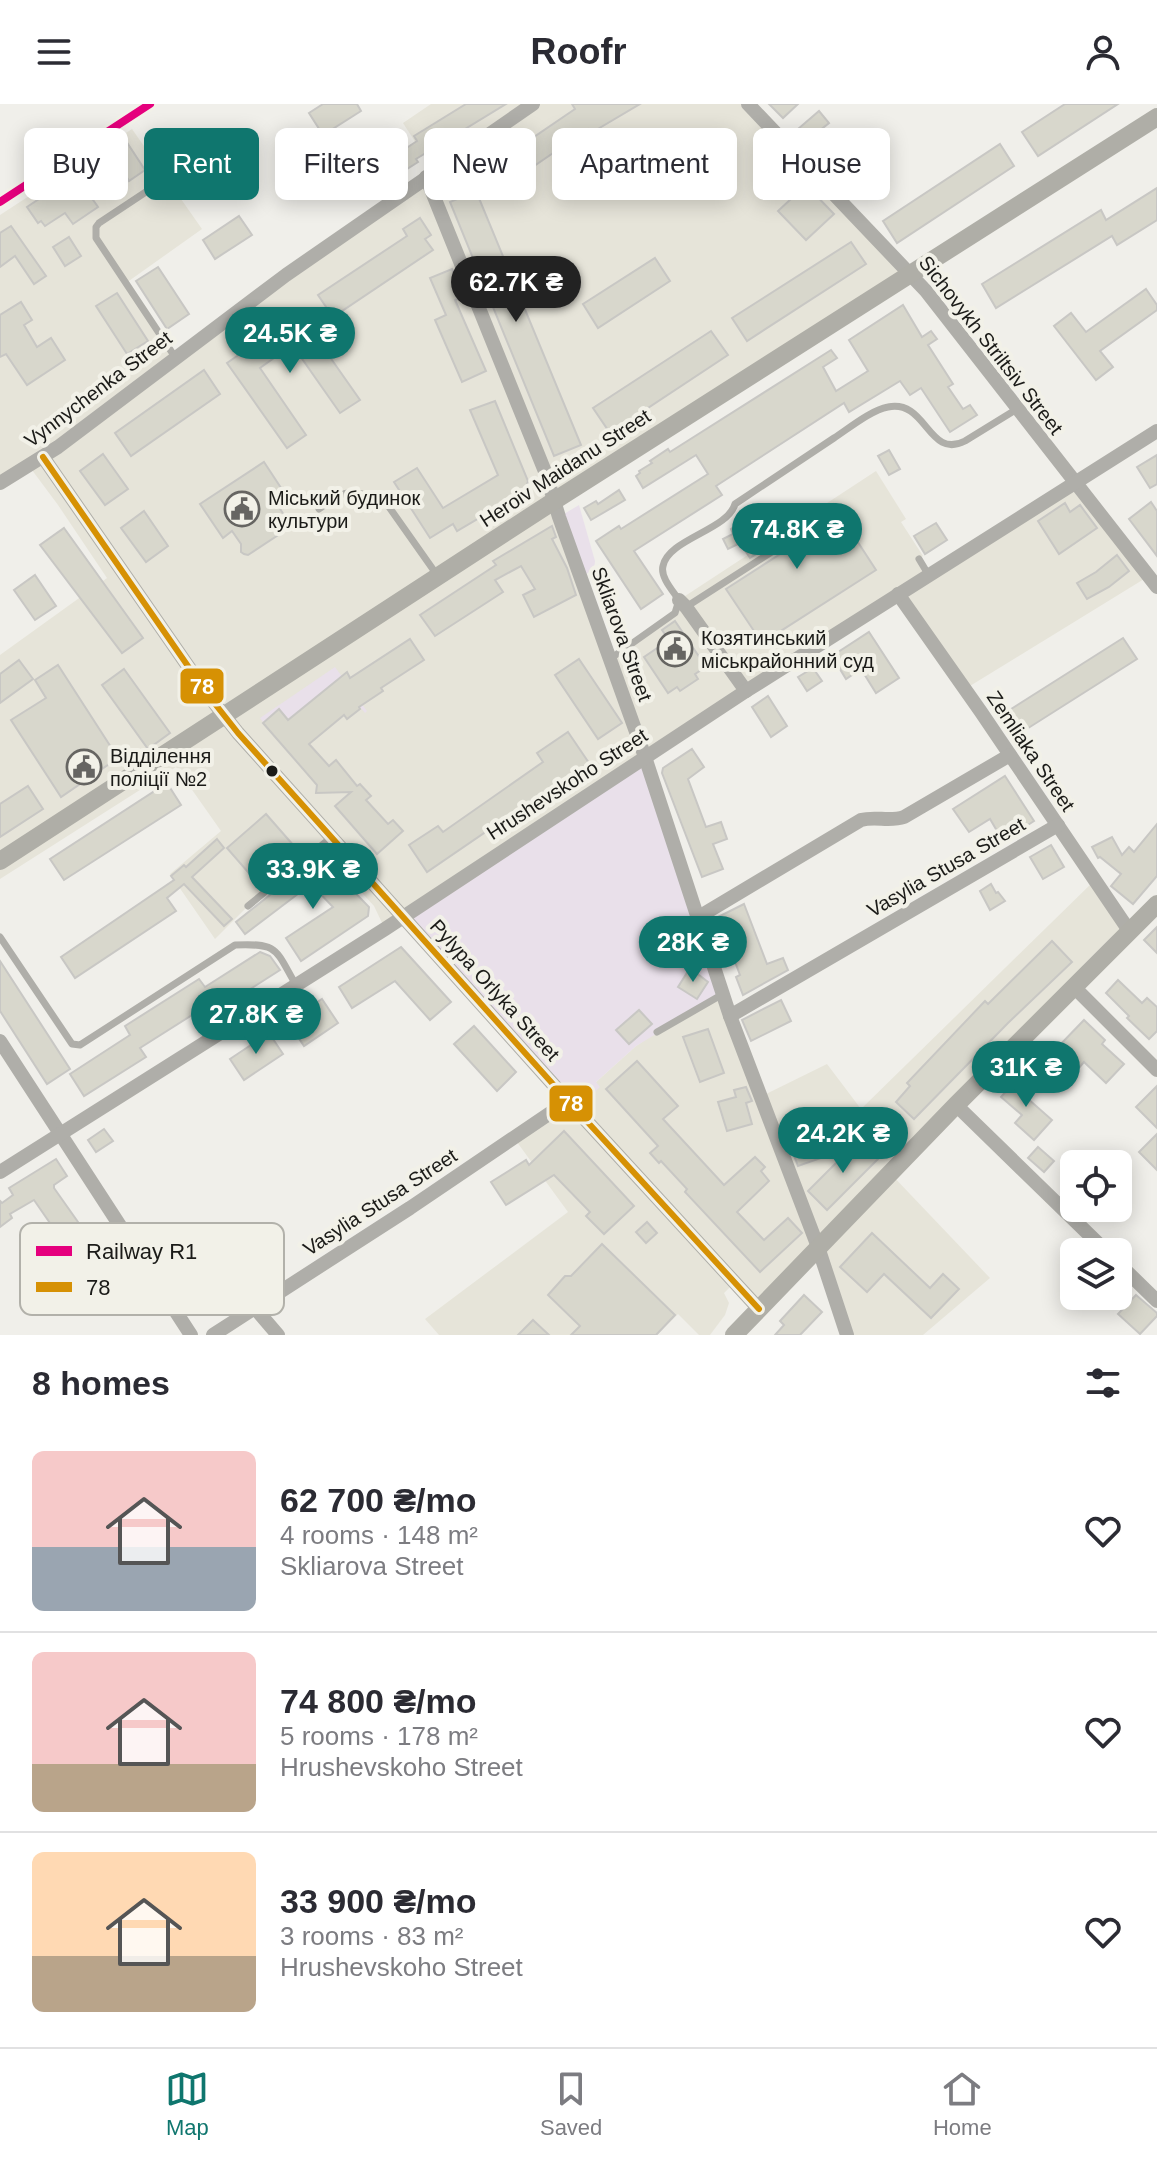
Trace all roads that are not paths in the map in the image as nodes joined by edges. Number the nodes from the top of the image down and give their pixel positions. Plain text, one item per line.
1 (533, 104) edge
2 (748, 104) edge
3 (1157, 117) edge
4 (498, 128) edge
5 (424, 178) edge
6 (144, 193) edge
7 (435, 200) edge
8 (909, 273) junction
9 (175, 357) junction
10 (1017, 409) junction
11 (1157, 431) edge
12 (43, 457) junction
13 (0, 483) edge
14 (1074, 483) junction
15 (554, 501) junction
16 (319, 509) dead end
17 (781, 546) dead end
18 (919, 559) dead end
19 (928, 574) junction
20 (438, 577) junction
21 (1157, 587) edge
22 (898, 594) junction
23 (682, 604) junction
24 (610, 659) junction
25 (746, 691) junction
26 (224, 716) junction
27 (1010, 755) junction
28 (645, 757) junction
29 (1058, 825) junction
30 (333, 836) junction
31 (0, 861) edge
32 (1157, 904) edge
33 (248, 906) dead end
34 (403, 917) junction
35 (697, 918) junction
36 (1130, 932) junction
37 (0, 937) edge
38 (296, 985) junction
39 (1074, 987) junction
40 (723, 994) junction
41 (730, 1016) junction
42 (657, 1032) dead end
43 (0, 1041) edge
44 (1157, 1070) edge
45 (568, 1101) junction
46 (956, 1105) junction
47 (61, 1132) junction
48 (0, 1172) edge
49 (119, 1223) edge
50 (1093, 1238) edge
51 (818, 1247) junction
52 (1132, 1277) edge
53 (284, 1288) edge
54 (1157, 1301) edge
55 (759, 1309) junction
56 (178, 1315) edge
57 (242, 1315) edge
58 (261, 1315) edge
59 (191, 1335) edge
60 (213, 1335) edge
61 (278, 1335) edge
62 (734, 1335) edge
63 (847, 1335) edge

1 - 4 street, Vynnychenka Street
2 - 8 street, Sichovykh Striltsiv Street
3 - 8 street, Heroiv Maidanu Street
5 - 9 street, Vynnychenka Street
6 - 9 lane
7 - 15 street, Skliarova Street
8 - 10 street, Sichovykh Striltsiv Street
8 - 15 street, Heroiv Maidanu Street
9 - 12 street, Vynnychenka Street
10 - 14 street, Sichovykh Striltsiv Street
10 - 23 lane
11 - 14 street, Hrushevskoho Street
12 - 13 street, Vynnychenka Street
12 - 26 street, Pylypa Orlyka Street
14 - 19 street, Hrushevskoho Street
14 - 21 street, Sichovykh Striltsiv Street
15 - 20 street, Heroiv Maidanu Street
15 - 24 street, Skliarova Street
16 - 20 lane
17 - 23 lane
18 - 19 lane
19 - 22 street, Hrushevskoho Street
20 - 26 street, Heroiv Maidanu Street
22 - 25 street, Hrushevskoho Street
22 - 27 street, Zemliaka Street
23 - 24 lane
23 - 25 street
24 - 28 street, Skliarova Street
25 - 28 street, Hrushevskoho Street
26 - 30 street, Pylypa Orlyka Street
26 - 31 street, Heroiv Maidanu Street
27 - 29 street, Zemliaka Street
27 - 35 street
28 - 34 street, Hrushevskoho Street
28 - 35 street, Skliarova Street
29 - 36 street, Zemliaka Street
29 - 41 street, Vasylia Stusa Street
30 - 33 lane
30 - 34 street, Pylypa Orlyka Street
32 - 36 street
34 - 38 street, Hrushevskoho Street
34 - 45 street, Pylypa Orlyka Street
35 - 40 street, Skliarova Street
36 - 39 street
37 - 38 lane
38 - 47 street, Hrushevskoho Street
39 - 44 street
39 - 46 street
40 - 41 street, Skliarova Street
40 - 42 lane
41 - 51 street, Skliarova Street
43 - 47 street
45 - 53 street, Vasylia Stusa Street
45 - 55 street, Pylypa Orlyka Street
46 - 50 street
46 - 51 street
47 - 48 street, Hrushevskoho Street
47 - 49 street
51 - 55 street
51 - 63 street, Skliarova Street
52 - 54 street
55 - 62 street
56 - 59 street
57 - 60 street, Vasylia Stusa Street
58 - 61 street

